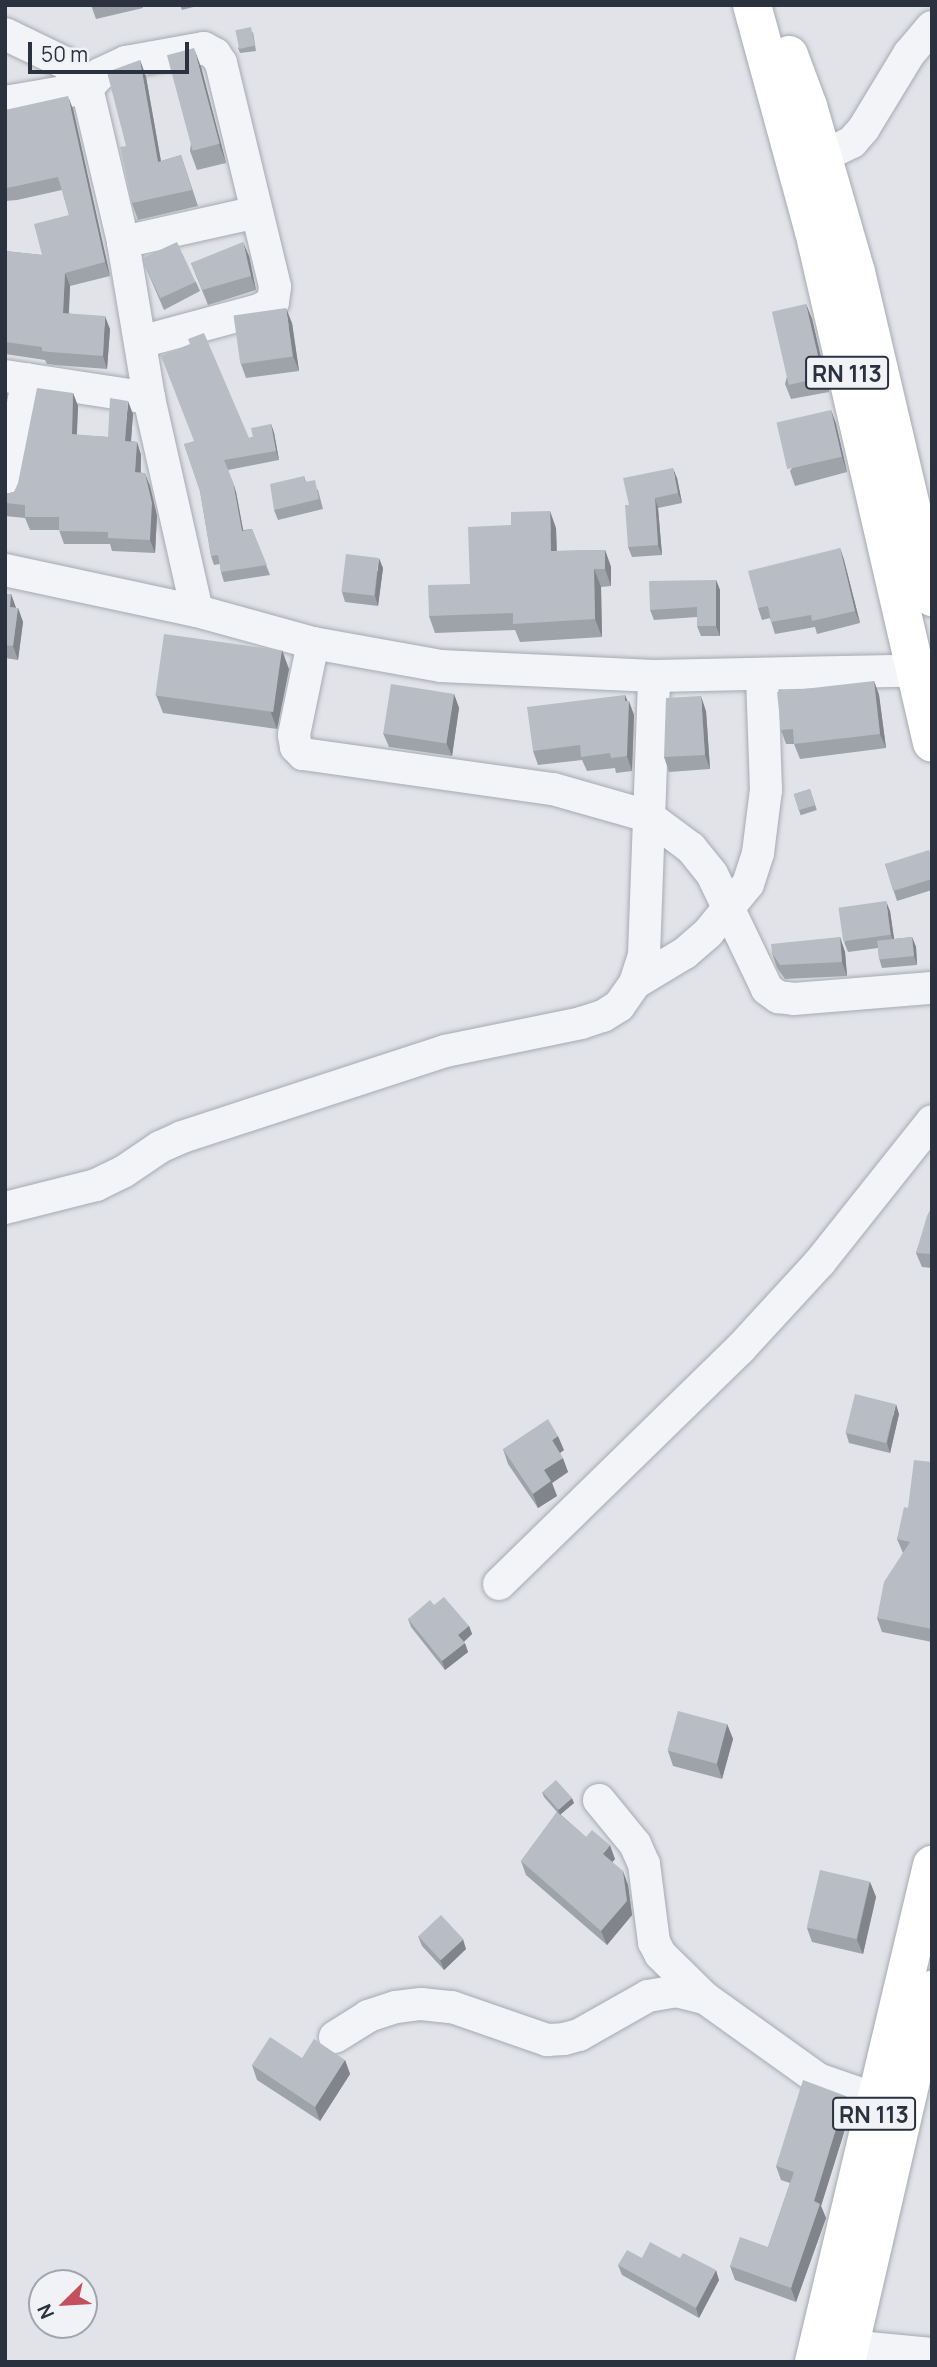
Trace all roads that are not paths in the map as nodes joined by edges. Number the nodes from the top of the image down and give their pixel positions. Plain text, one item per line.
1 (752, 5) edge
2 (770, 5) edge
3 (932, 27) edge
4 (5, 34) edge
5 (87, 88) junction
6 (5, 102) edge
7 (811, 163) junction
8 (257, 212) junction
9 (122, 242) junction
10 (140, 342) junction
11 (17, 378) edge
12 (149, 398) junction
13 (5, 492) edge
14 (5, 570) edge
15 (932, 597) edge
16 (197, 611) junction
17 (313, 643) junction
18 (924, 670) edge
19 (762, 674) junction
20 (654, 676) junction
21 (932, 743) edge
22 (648, 816) junction
23 (729, 908) junction
24 (635, 983) junction
25 (932, 988) edge
26 (932, 1121) edge
27 (5, 1208) edge
28 (499, 1584) dead end
29 (599, 1800) dead end
30 (932, 1865) edge
31 (932, 1990) edge
32 (705, 1997) junction
33 (335, 2037) dead end
34 (878, 2100) junction
35 (832, 2353) edge
36 (932, 2354) edge

1 - 7 main road, RN 113
2 - 7 main road, RN 113
3 - 7 street
4 - 5 street
5 - 6 street
5 - 8 street
5 - 9 street
7 - 15 main road, RN 113
7 - 18 main road, RN 113
8 - 9 street
8 - 10 street
9 - 10 street
10 - 12 street
11 - 12 street
11 - 13 street
12 - 16 street
14 - 16 street
16 - 17 street
17 - 20 street
17 - 22 street
18 - 19 street
18 - 21 main road, RN 113
19 - 20 street
19 - 23 street
20 - 22 street
22 - 23 street
22 - 24 street
23 - 24 street
23 - 25 street
24 - 27 street
26 - 28 street
29 - 32 street
30 - 34 main road, RN 113
31 - 35 main road, RN 113
32 - 33 street
32 - 34 street
34 - 35 main road, RN 113
35 - 36 street

